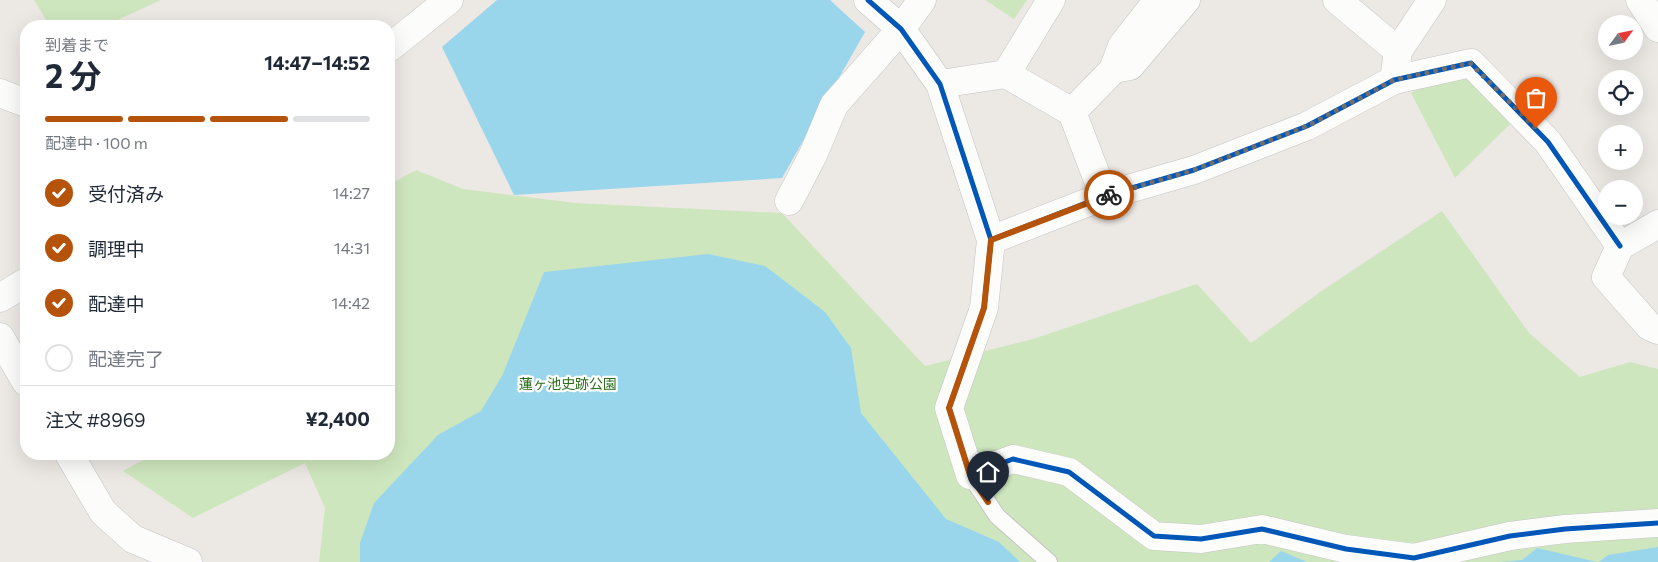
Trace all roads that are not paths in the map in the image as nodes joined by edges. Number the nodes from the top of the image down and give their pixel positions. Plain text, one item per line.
1 (449, 0) edge
2 (868, 0) edge
3 (922, 0) edge
4 (1051, 0) edge
5 (1158, 0) edge
6 (1186, 0) edge
7 (1337, 0) edge
8 (1432, 0) edge
9 (1640, 0) edge
10 (1658, 28) edge
11 (901, 29) junction
12 (395, 43) edge
13 (1398, 50) junction
14 (1113, 70) junction
15 (1006, 74) junction
16 (1394, 80) junction
17 (940, 84) junction
18 (0, 94) edge
19 (20, 101) edge
20 (1072, 112) junction
21 (1104, 196) junction
22 (789, 201) dead end
23 (1658, 224) edge
24 (991, 240) junction
25 (1620, 246) junction
26 (20, 286) edge
27 (0, 298) edge
28 (1658, 330) edge
29 (0, 337) edge
30 (20, 372) edge
31 (73, 460) edge
32 (970, 475) junction
33 (1658, 523) edge
34 (188, 562) edge
35 (1049, 562) edge

1 - 12 street
2 - 11 street
3 - 11 street
4 - 15 street
5 - 14 street
6 - 14 street
7 - 13 street
8 - 13 street
9 - 10 street
11 - 17 street
11 - 22 street
13 - 16 street
14 - 20 street
15 - 17 street
15 - 20 street
16 - 21 street
16 - 25 street
17 - 24 street
18 - 19 street
20 - 21 street
21 - 24 street
23 - 25 street
24 - 32 street
25 - 28 street
26 - 27 street
29 - 30 street
31 - 34 street
32 - 33 street
32 - 35 lane

